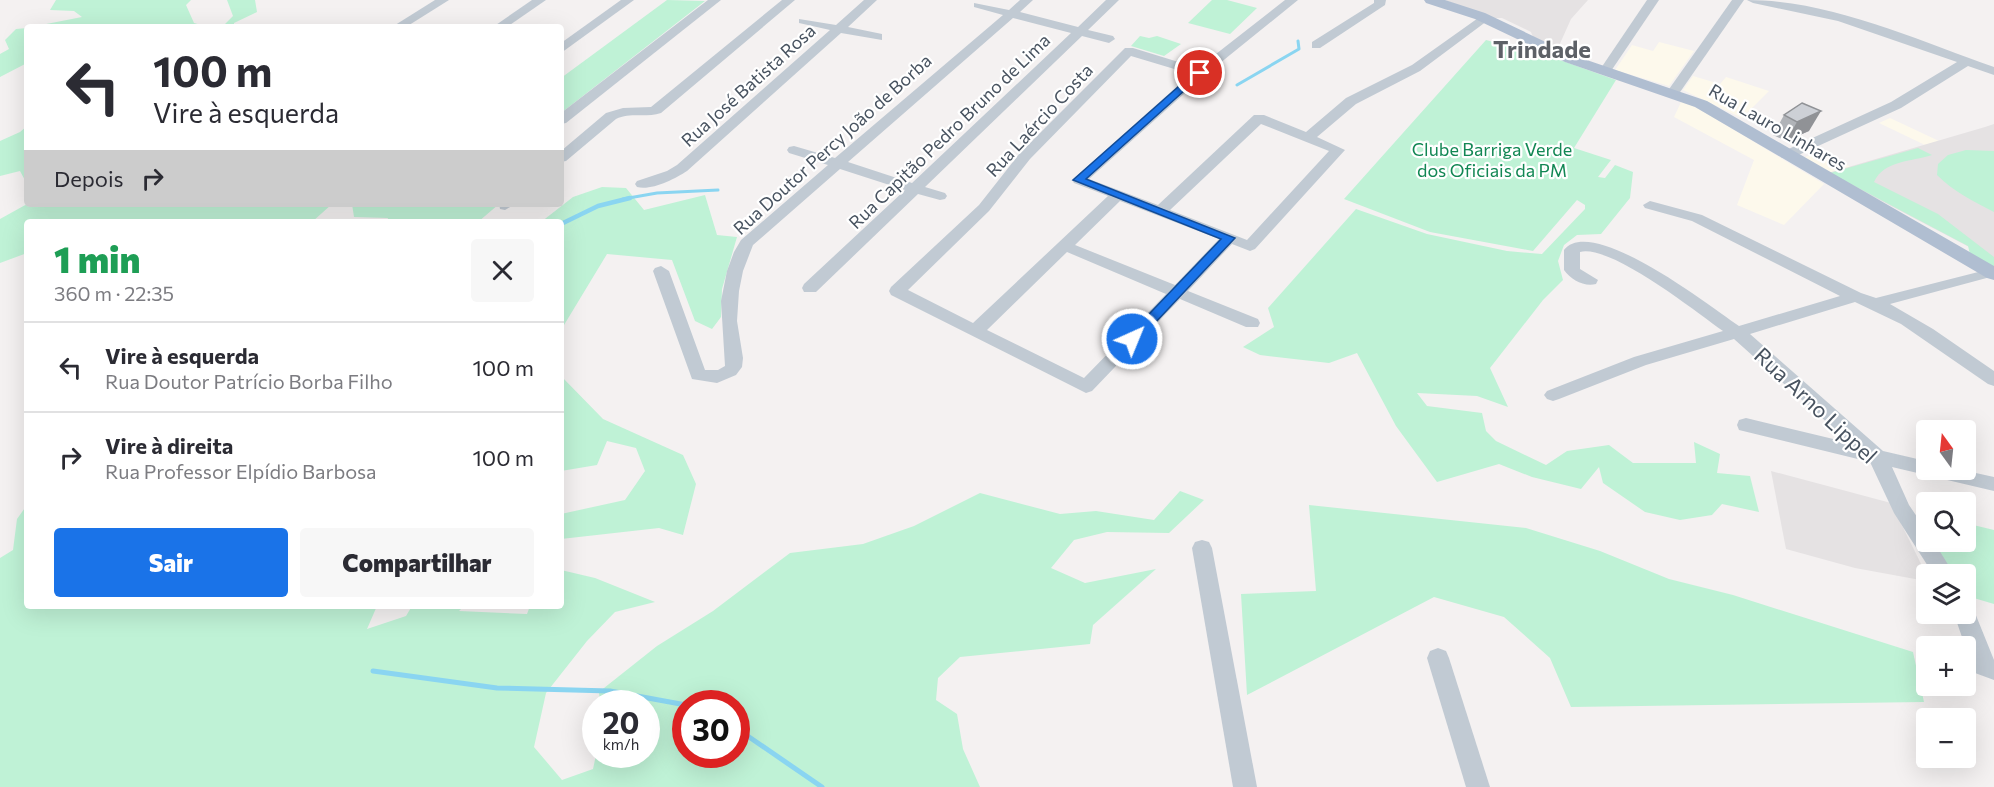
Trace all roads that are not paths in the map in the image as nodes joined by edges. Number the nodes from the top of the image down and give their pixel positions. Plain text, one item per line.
1 (442, 0) edge
2 (540, 0) edge
3 (628, 0) edge
4 (715, 0) edge
5 (789, 0) edge
6 (871, 0) edge
7 (1027, 0) edge
8 (1113, 0) edge
9 (1292, 0) edge
10 (1380, 0) edge
11 (1431, 0) edge
12 (1653, 0) edge
13 (1738, 0) edge
14 (1753, 0) edge
15 (978, 6) dead end
16 (1010, 14) junction
17 (1485, 18) junction
18 (803, 21) dead end
19 (403, 24) edge
20 (503, 24) edge
21 (838, 29) junction
22 (1080, 32) junction
23 (879, 37) dead end
24 (1109, 39) dead end
25 (1316, 45) dead end
26 (564, 47) edge
27 (1966, 62) junction
28 (1605, 71) junction
29 (1994, 72) edge
30 (1200, 73) junction
31 (1672, 92) junction
32 (564, 118) edge
33 (1308, 137) junction
34 (794, 150) dead end
35 (564, 155) edge
36 (1787, 155) junction
37 (837, 163) junction
38 (642, 184) dead end
39 (915, 188) junction
40 (1118, 195) junction
41 (940, 196) dead end
42 (1650, 205) dead end
43 (1160, 212) junction
44 (1229, 238) junction
45 (1065, 246) junction
46 (661, 270) dead end
47 (1993, 273) edge
48 (1590, 280) dead end
49 (810, 288) dead end
50 (1179, 291) junction
51 (1855, 297) junction
52 (1876, 303) junction
53 (1252, 322) dead end
54 (975, 330) junction
55 (1738, 333) junction
56 (1994, 380) edge
57 (1553, 395) dead end
58 (1746, 425) dead end
59 (1876, 456) junction
60 (1916, 466) edge
61 (1976, 480) edge
62 (1994, 484) edge
63 (1202, 548) dead end
64 (1937, 564) edge
65 (1969, 624) edge
66 (1438, 658) dead end
67 (1989, 668) edge
68 (1245, 787) edge
69 (1478, 787) edge

1 - 19 street
2 - 20 street
3 - 26 street
4 - 32 street
5 - 35 street
6 - 21 street, Rua José Batista Rosa
7 - 16 street, Rua Doutor Percy João de Borba
8 - 22 street, Rua Capitão Pedro Bruno de Lima
9 - 30 street
10 - 25 street
11 - 17 main road, Rua Lauro Linhares
12 - 28 street
13 - 31 street
14 - 27 street
15 - 16 street
16 - 22 street
16 - 37 street, Rua Doutor Percy João de Borba
17 - 28 main road, Rua Lauro Linhares
17 - 33 street
18 - 21 street
21 - 23 street
21 - 38 street, Rua José Batista Rosa
22 - 24 street
22 - 39 street, Rua Capitão Pedro Bruno de Lima
27 - 29 street
27 - 36 street
28 - 31 main road, Rua Lauro Linhares
30 - 40 street
30 - 54 street, Rua Laércio Costa
31 - 36 main road, Rua Lauro Linhares
33 - 43 street
33 - 44 street
34 - 37 street
36 - 47 main road, Rua Lauro Linhares
37 - 39 street
37 - 46 street, Rua Doutor Percy João de Borba
39 - 41 street
39 - 49 street, Rua Capitão Pedro Bruno de Lima
40 - 43 street
40 - 45 street
42 - 51 street
43 - 44 street
44 - 50 street
45 - 50 street
45 - 54 street
47 - 52 street
48 - 55 street, Rua Arno Lippel
50 - 53 street
50 - 54 street
51 - 52 street
51 - 55 street
52 - 56 street
55 - 57 street
55 - 59 street, Rua Arno Lippel
58 - 59 street
59 - 60 street
59 - 64 street, Rua Arno Lippel
61 - 62 street
63 - 68 street
65 - 67 street
66 - 69 street

